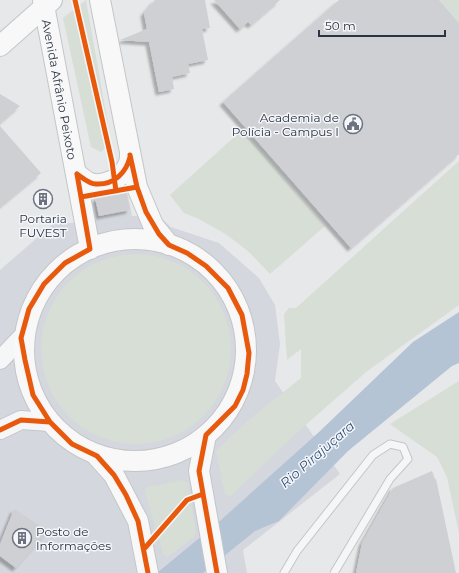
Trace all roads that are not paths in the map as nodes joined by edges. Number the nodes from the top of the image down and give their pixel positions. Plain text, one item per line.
1 (100, 0) edge
2 (46, 2) edge
3 (0, 46) edge
4 (130, 155) junction
5 (77, 174) junction
6 (169, 245) junction
7 (90, 249) junction
8 (21, 338) junction
9 (0, 360) edge
10 (50, 422) junction
11 (0, 430) edge
12 (206, 435) junction
13 (97, 456) junction
14 (147, 567) edge
15 (217, 573) edge
16 (284, 573) edge
17 (334, 573) edge

1 - 4 main road
2 - 3 main road
2 - 5 main road, Avenida Afrânio Peixoto
4 - 5 main road
4 - 6 main road
5 - 7 main road, Avenida Afrânio Peixoto
6 - 7 main road
6 - 12 main road
7 - 8 main road
8 - 9 street
8 - 10 main road
10 - 11 street
10 - 13 main road
12 - 13 main road
12 - 15 main road
13 - 14 main road
16 - 17 lane

